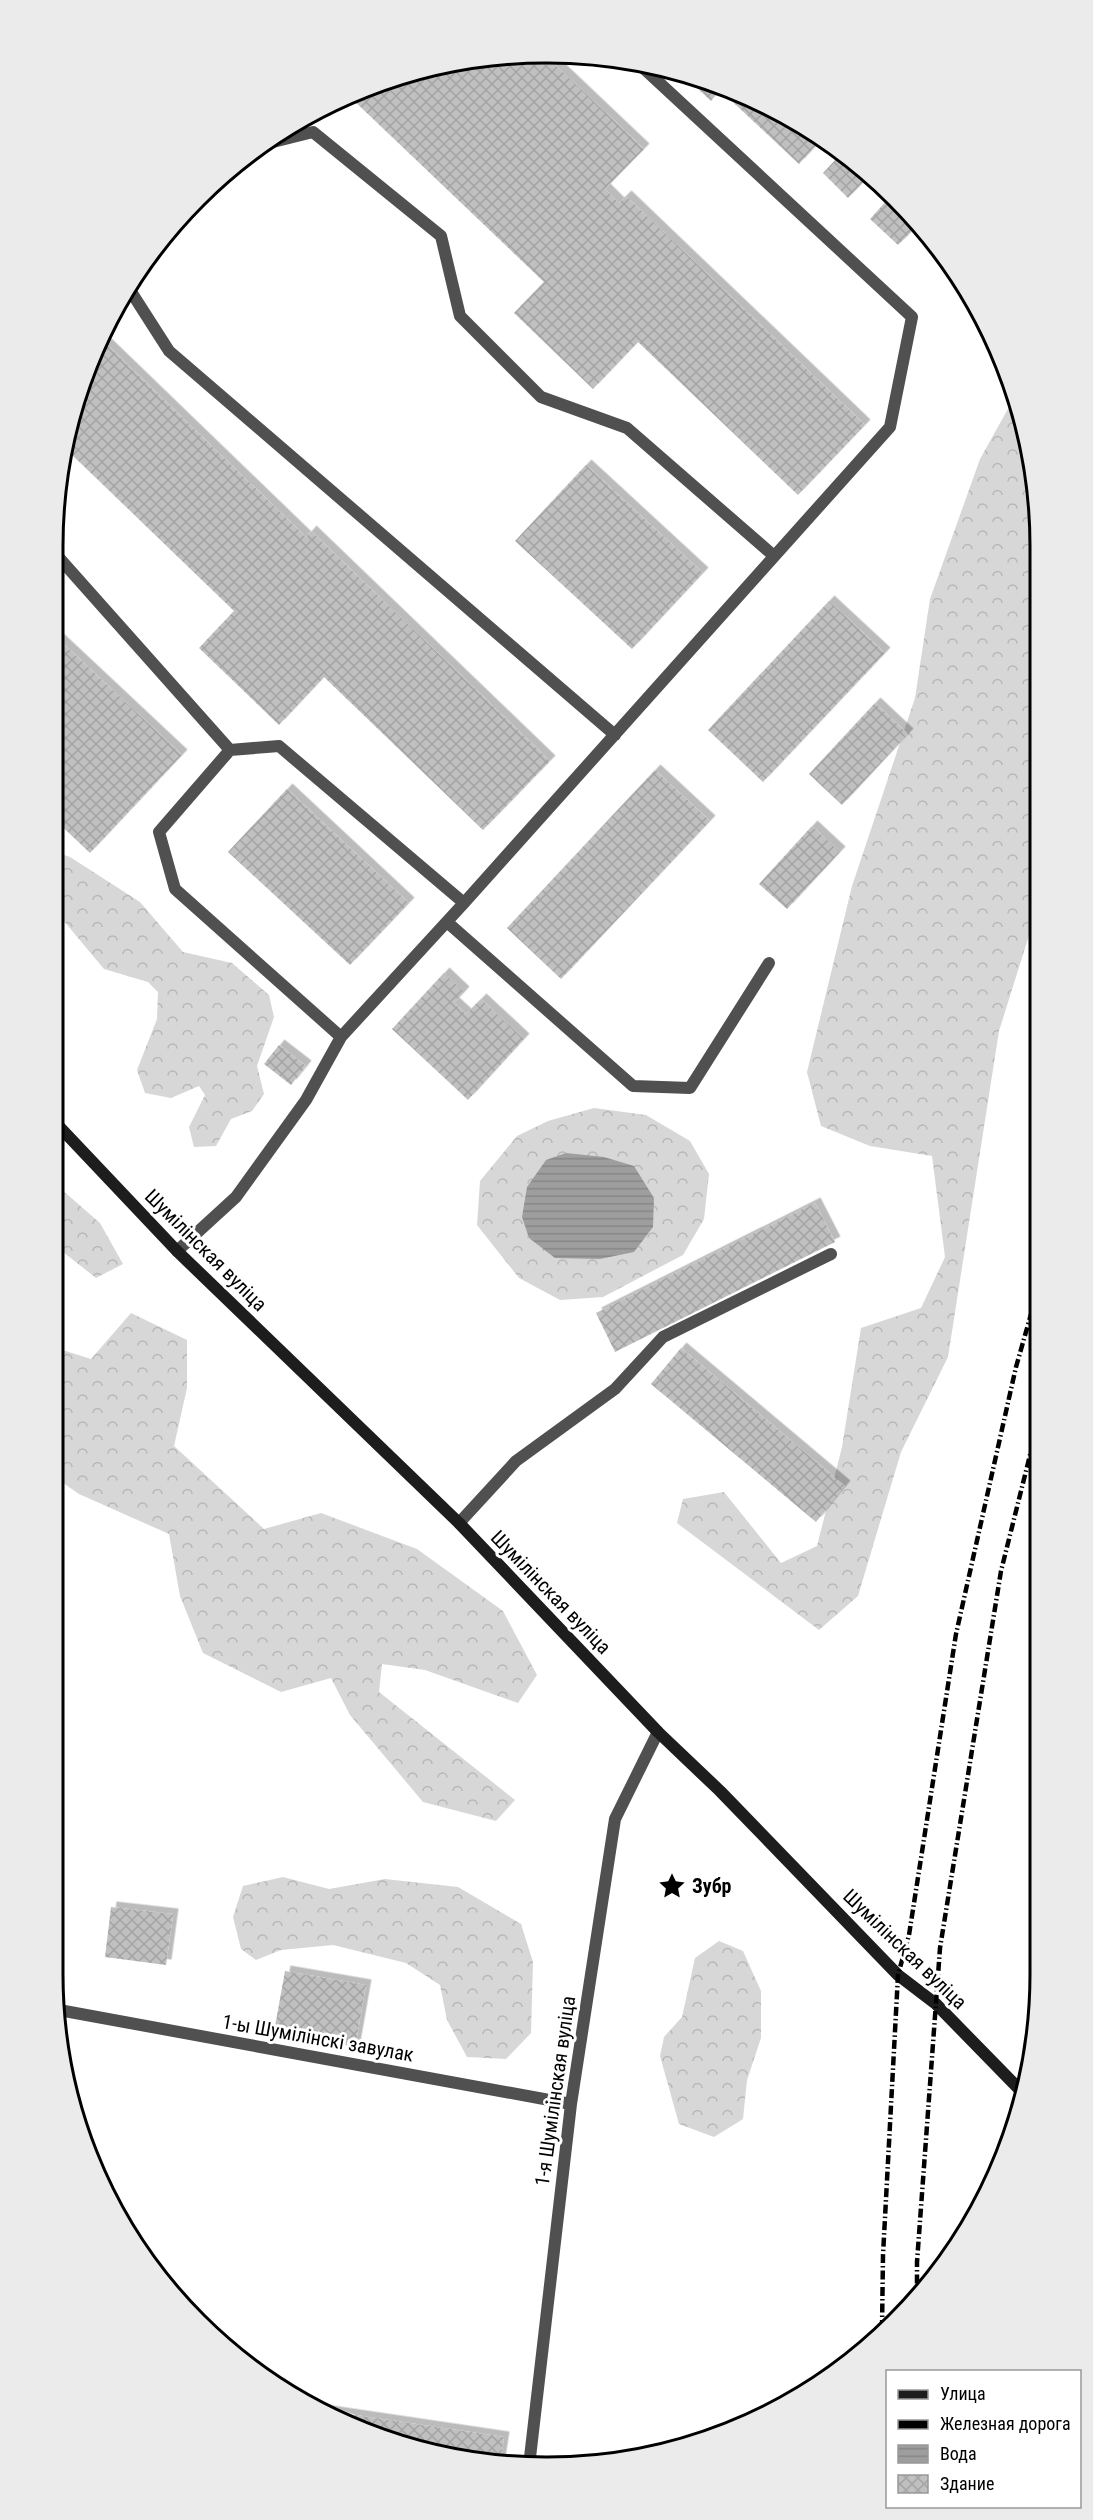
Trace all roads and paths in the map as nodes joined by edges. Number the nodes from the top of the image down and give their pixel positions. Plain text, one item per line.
1 (650, 74) edge
2 (287, 138) edge
3 (134, 296) edge
4 (774, 556) junction
5 (63, 563) edge
6 (615, 735) junction
7 (230, 750) junction
8 (464, 903) junction
9 (447, 922) junction
10 (770, 963) dead end
11 (341, 1037) junction
12 (63, 1132) edge
13 (177, 1251) junction
14 (831, 1254) dead end
15 (459, 1523) junction
16 (658, 1732) junction
17 (65, 2011) edge
18 (1017, 2087) edge
19 (571, 2104) junction
20 (531, 2457) edge

1 - 4 street
2 - 4 street
3 - 6 street
4 - 6 street
5 - 7 street
6 - 8 street
7 - 8 street
7 - 11 street
8 - 9 street
9 - 10 street
9 - 11 street
11 - 13 street
12 - 13 main road, Шумілінская вуліца
13 - 15 main road, Шумілінская вуліца
14 - 15 street
15 - 16 main road, Шумілінская вуліца
16 - 18 main road, Шумілінская вуліца
16 - 19 street, 1-я Шумілінская вуліца
17 - 19 street, 1-ы Шумілінскі завулак
19 - 20 street, 1-я Шумілінская вуліца

